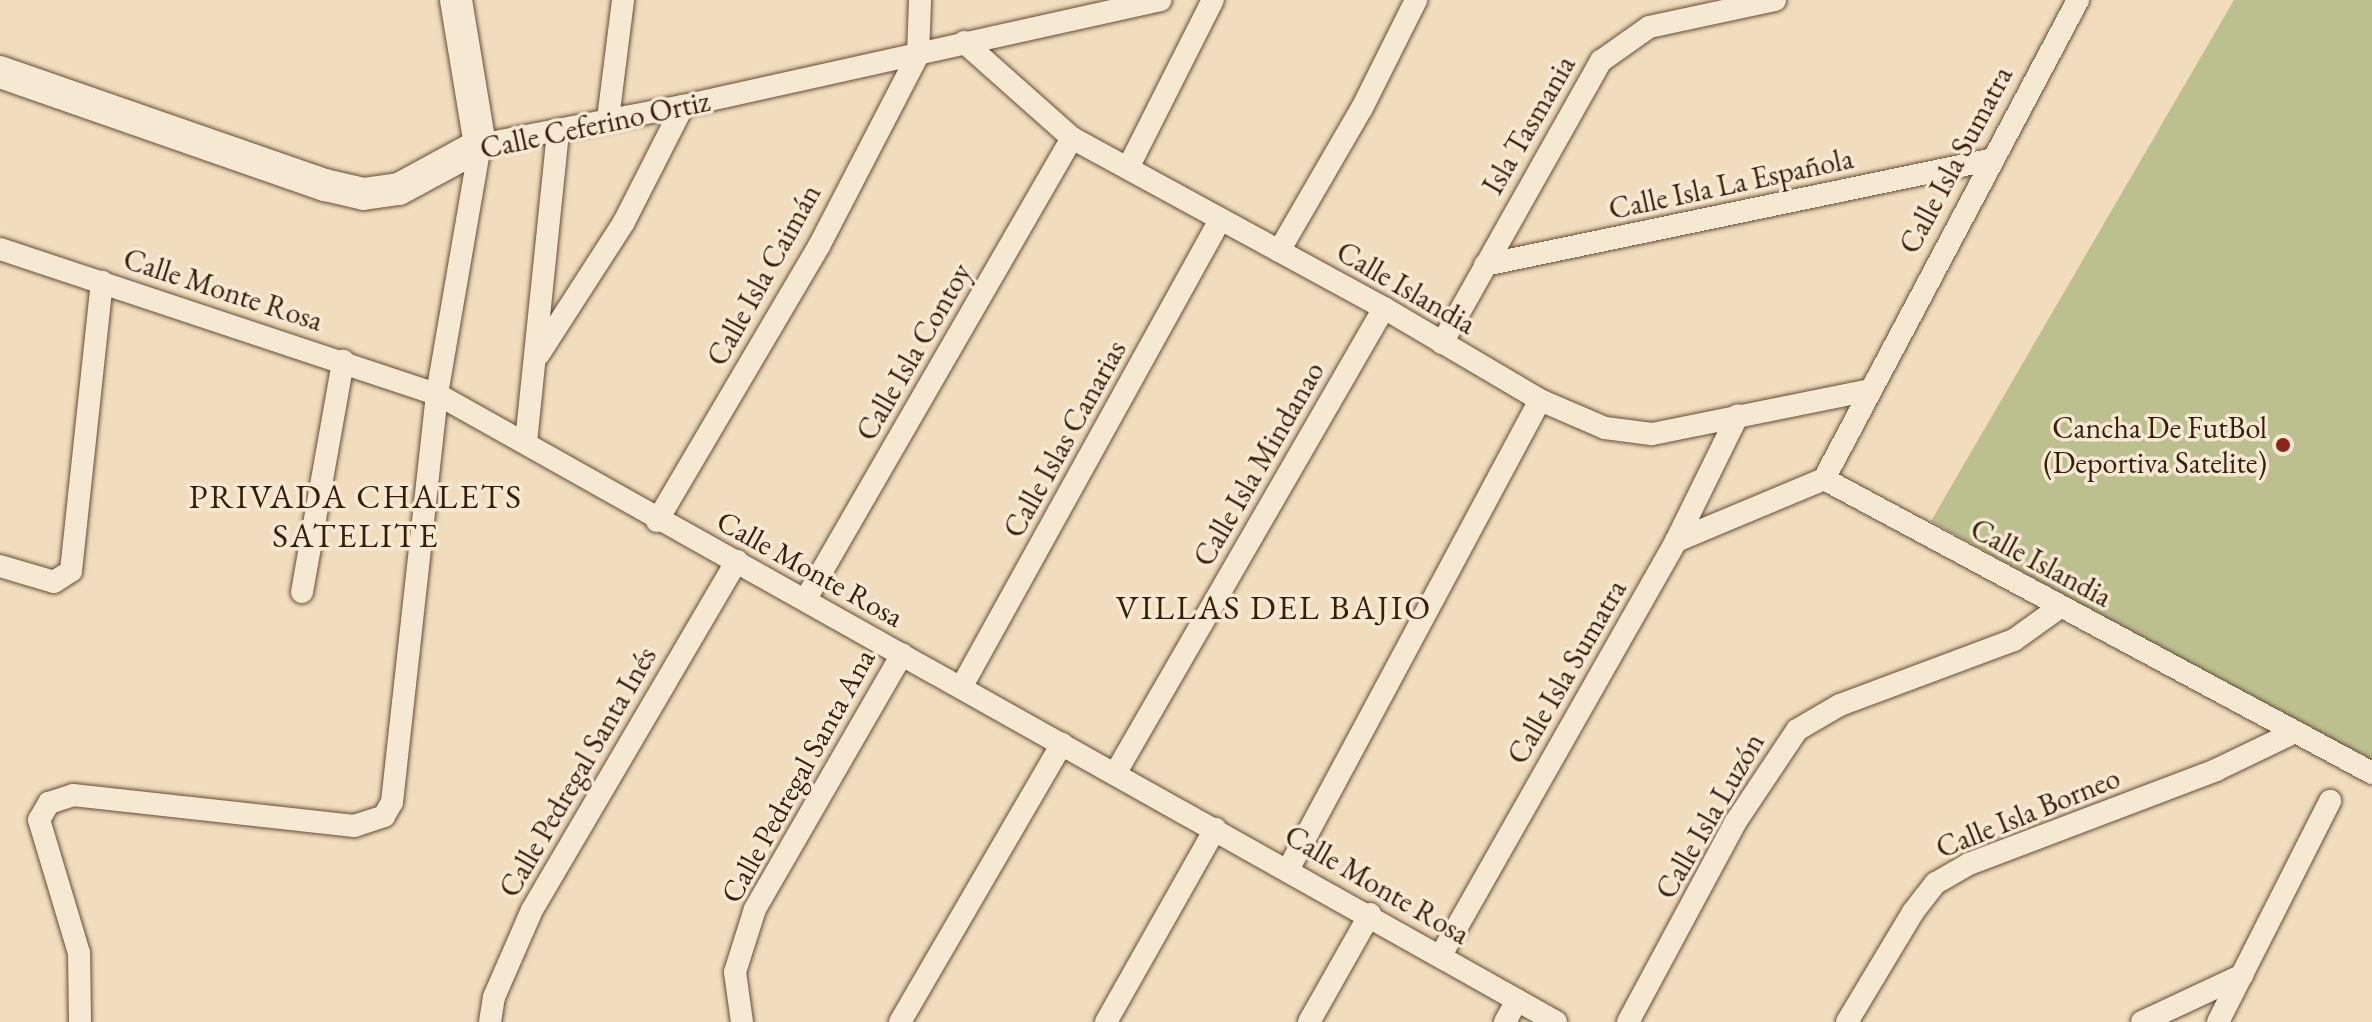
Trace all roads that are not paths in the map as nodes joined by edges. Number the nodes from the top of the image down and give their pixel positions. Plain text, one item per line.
1 (456, 0) edge
2 (623, 0) edge
3 (920, 0) edge
4 (1160, 0) edge
5 (1213, 0) edge
6 (1416, 0) edge
7 (1775, 0) edge
8 (2078, 0) edge
9 (1086, 7) edge
10 (964, 42) junction
11 (918, 55) junction
12 (0, 72) edge
13 (683, 106) junction
14 (608, 119) junction
15 (558, 130) junction
16 (1072, 138) junction
17 (480, 145) junction
18 (1989, 160) junction
19 (1128, 168) junction
20 (1220, 220) junction
21 (0, 249) edge
22 (1279, 251) junction
23 (1485, 265) junction
24 (102, 282) junction
25 (1384, 308) junction
26 (1442, 343) junction
27 (537, 357) junction
28 (343, 361) junction
29 (1866, 391) junction
30 (437, 394) junction
31 (1540, 400) junction
32 (1738, 415) junction
33 (526, 442) junction
34 (1824, 479) junction
35 (657, 521) junction
36 (1676, 541) junction
37 (737, 561) junction
38 (0, 566) edge
39 (302, 592) dead end
40 (807, 597) junction
41 (2060, 607) junction
42 (902, 654) junction
43 (962, 686) junction
44 (2295, 732) junction
45 (1062, 744) junction
46 (2372, 773) edge
47 (1115, 774) junction
48 (2330, 801) dead end
49 (1215, 829) junction
50 (1289, 868) junction
51 (1370, 914) junction
52 (1441, 955) junction
53 (2243, 975) junction
54 (1517, 1000) junction
55 (80, 1022) edge
56 (490, 1022) edge
57 (742, 1022) edge
58 (900, 1022) edge
59 (1106, 1022) edge
60 (1309, 1022) edge
61 (1505, 1022) edge
62 (1556, 1022) edge
63 (1628, 1022) edge
64 (1847, 1022) edge
65 (2142, 1022) edge
66 (2218, 1022) edge

1 - 17 street
2 - 14 street
3 - 11 street
4 - 9 street, Calle Ceferino Ortiz
5 - 19 street
6 - 22 street
7 - 23 street, Isla Tasmania
8 - 18 street, Calle Isla Sumatra
9 - 10 street, Calle Ceferino Ortiz
10 - 11 street, Calle Ceferino Ortiz
10 - 16 street, Calle Islandia
11 - 13 street, Calle Ceferino Ortiz
11 - 35 street, Calle Isla Caimán
12 - 17 street, Calle Ceferino Ortiz
13 - 14 street, Calle Ceferino Ortiz
13 - 27 street
14 - 15 street, Calle Ceferino Ortiz
15 - 17 street, Calle Ceferino Ortiz
15 - 27 street
16 - 19 street, Calle Islandia
16 - 40 street, Calle Isla Contoy
17 - 30 street
18 - 23 street, Calle Isla La Española
18 - 29 street, Calle Isla Sumatra
19 - 20 street, Calle Islandia
20 - 22 street, Calle Islandia
20 - 43 street, Calle Islas Canarias
21 - 24 street, Calle Monte Rosa
22 - 25 street, Calle Islandia
23 - 26 street, Isla Tasmania
24 - 28 street, Calle Monte Rosa
24 - 38 street
25 - 26 street, Calle Islandia
25 - 47 street, Calle Isla Mindanao
26 - 31 street, Calle Islandia
27 - 33 street
28 - 30 street, Calle Monte Rosa
28 - 39 street
29 - 32 street, Calle Islandia
29 - 34 street, Calle Isla Sumatra
30 - 33 street, Calle Monte Rosa
30 - 55 street
31 - 32 street, Calle Islandia
31 - 50 street
32 - 36 street, Calle Isla Sumatra
33 - 35 street, Calle Monte Rosa
34 - 36 street
34 - 41 street, Calle Islandia
35 - 37 street, Calle Monte Rosa
36 - 52 street, Calle Isla Sumatra
37 - 40 street, Calle Monte Rosa
37 - 56 street, Calle Pedregal Santa Inés
40 - 42 street, Calle Monte Rosa
41 - 44 street, Calle Islandia
41 - 63 street, Calle Isla Luzón
42 - 43 street, Calle Monte Rosa
42 - 57 street, Calle Pedregal Santa Ana
43 - 45 street, Calle Monte Rosa
44 - 46 street, Calle Islandia
44 - 64 street, Calle Isla Borneo
45 - 47 street, Calle Monte Rosa
45 - 58 street
47 - 49 street, Calle Monte Rosa
48 - 53 street
49 - 50 street, Calle Monte Rosa
49 - 59 street
50 - 51 street, Calle Monte Rosa
51 - 52 street, Calle Monte Rosa
51 - 60 street
52 - 54 street, Calle Monte Rosa
53 - 65 street
53 - 66 street
54 - 61 street
54 - 62 street, Calle Monte Rosa

